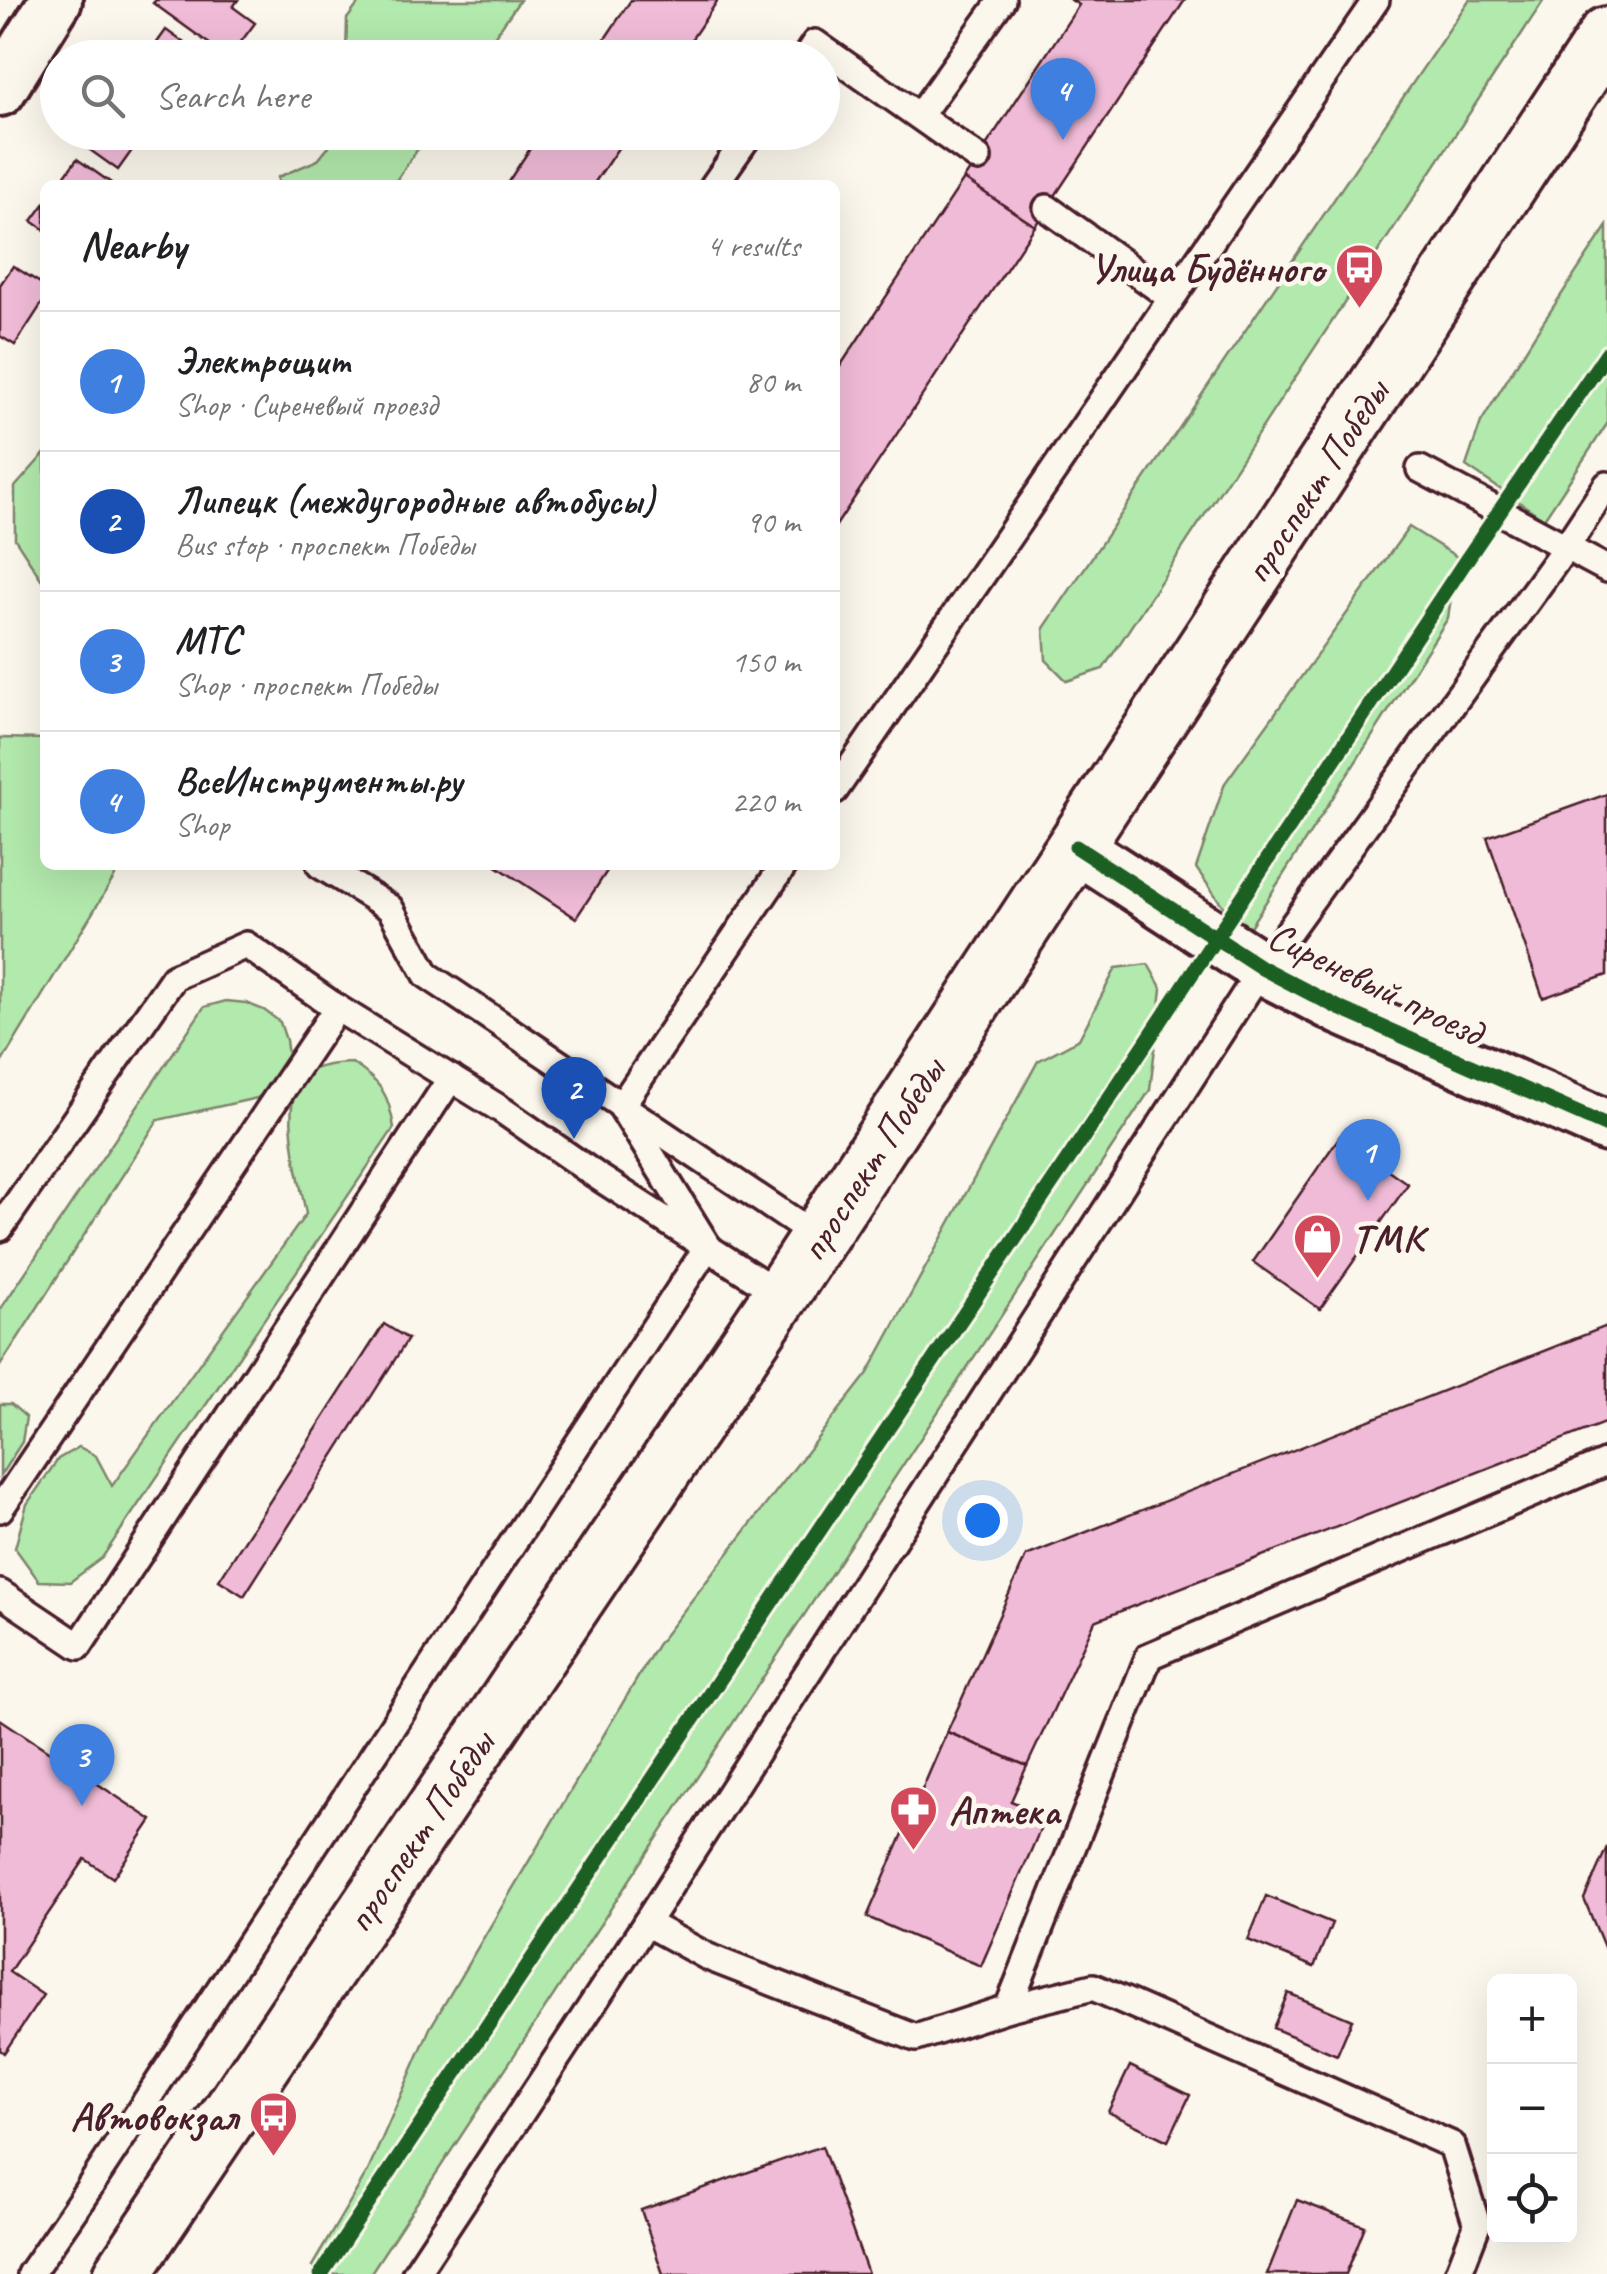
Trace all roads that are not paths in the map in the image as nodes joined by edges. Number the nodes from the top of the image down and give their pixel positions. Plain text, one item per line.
1 (56, 0) edge
2 (1002, 0) edge
3 (1373, 1) edge
4 (1607, 36) edge
5 (840, 61) edge
6 (0, 90) edge
7 (919, 116) junction
8 (739, 150) edge
9 (978, 158) dead end
10 (718, 180) edge
11 (1048, 208) dead end
12 (1170, 298) junction
13 (1420, 470) dead end
14 (1607, 485) edge
15 (1566, 547) junction
16 (1607, 569) edge
17 (845, 753) edge
18 (1076, 847) junction
19 (328, 870) edge
20 (781, 870) edge
21 (1262, 968) junction
22 (337, 1008) junction
23 (451, 1078) junction
24 (621, 1106) junction
25 (1607, 1126) edge
26 (0, 1228) edge
27 (819, 1238) junction
28 (708, 1246) junction
29 (781, 1295) junction
30 (1607, 1462) edge
31 (0, 1510) edge
32 (0, 1593) edge
33 (646, 1923) junction
34 (1008, 2008) junction
35 (30, 2274) edge
36 (122, 2274) edge
37 (415, 2274) edge
38 (1458, 2274) edge

1 - 6 street
2 - 7 lane
3 - 12 lane
4 - 18 main road, проспект Победы
5 - 7 lane
7 - 9 lane
8 - 10 lane
11 - 12 lane
12 - 17 lane
13 - 15 lane
14 - 15 lane
15 - 16 lane
15 - 21 lane
18 - 21 street, Сиреневый проезд
18 - 27 main road, проспект Победы
19 - 24 lane
20 - 24 lane
21 - 25 street, Сиреневый проезд
21 - 33 lane
22 - 23 lane
22 - 26 lane
22 - 31 lane
23 - 28 lane
23 - 32 lane
24 - 27 lane
24 - 28 lane
27 - 29 main road, проспект Победы
28 - 29 lane
28 - 35 lane
29 - 36 main road, проспект Победы
30 - 34 lane
33 - 34 lane
33 - 37 lane
34 - 38 lane

